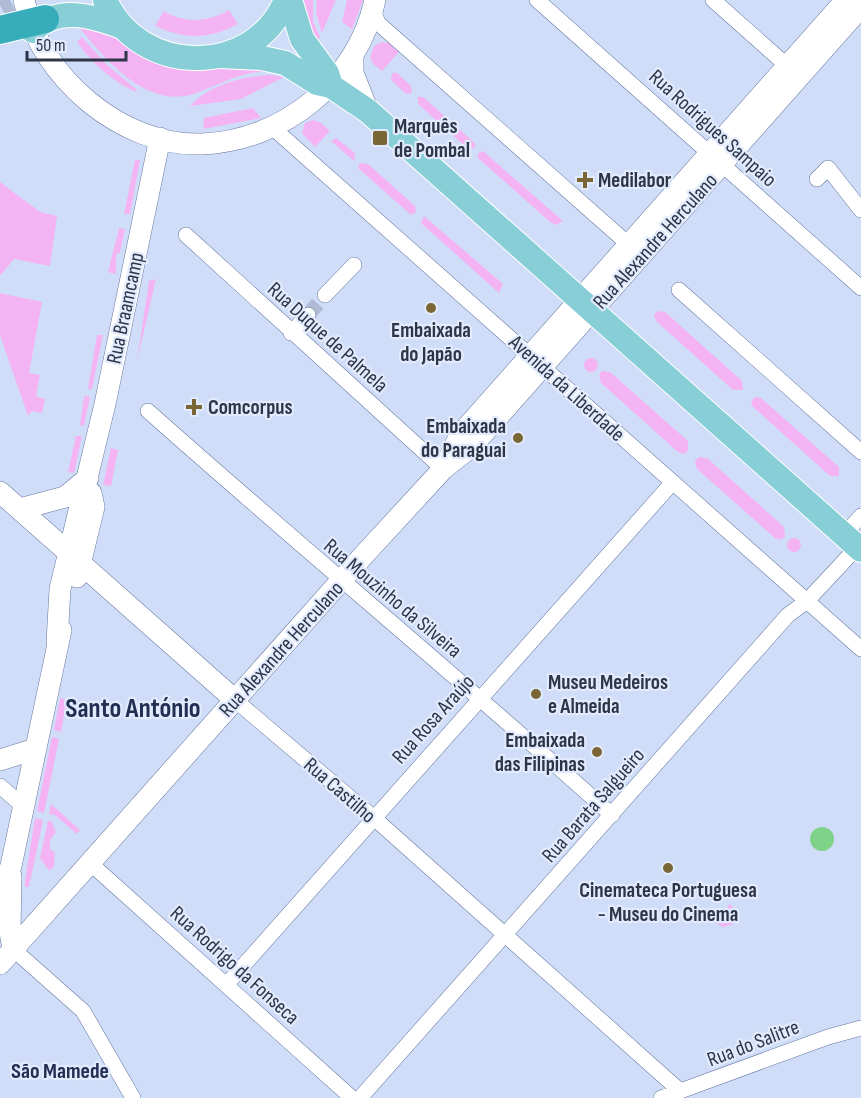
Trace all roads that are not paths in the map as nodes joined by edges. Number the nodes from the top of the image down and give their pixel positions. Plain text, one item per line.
1 (105, 0) edge
2 (288, 0) edge
3 (537, 0) edge
4 (713, 0) edge
5 (846, 0) edge
6 (374, 5) edge
7 (861, 7) edge
8 (33, 18) edge
9 (122, 27) junction
10 (0, 30) edge
11 (0, 43) edge
12 (221, 56) junction
13 (353, 56) junction
14 (794, 72) junction
15 (331, 86) junction
16 (368, 111) junction
17 (273, 128) junction
18 (160, 138) junction
19 (717, 160) junction
20 (817, 179) dead end
21 (861, 210) edge
22 (186, 235) dead end
23 (636, 251) junction
24 (354, 265) dead end
25 (861, 288) edge
26 (680, 290) dead end
27 (325, 295) tunnel mouth
28 (586, 306) junction
29 (308, 315) tunnel mouth
30 (291, 333) junction
31 (537, 361) junction
32 (148, 411) dead end
33 (861, 452) edge
34 (443, 469) junction
35 (88, 478) junction
36 (673, 482) junction
37 (0, 492) edge
38 (20, 509) junction
39 (861, 516) edge
40 (856, 543) edge
41 (75, 556) junction
42 (342, 580) junction
43 (807, 601) junction
44 (861, 649) edge
45 (480, 699) junction
46 (235, 700) junction
47 (35, 749) junction
48 (0, 760) edge
49 (0, 786) edge
50 (23, 806) junction
51 (612, 815) junction
52 (374, 818) junction
53 (90, 863) junction
54 (11, 866) junction
55 (0, 894) edge
56 (506, 936) junction
57 (7, 957) edge
58 (226, 986) junction
59 (861, 1028) edge
60 (679, 1090) junction
61 (133, 1098) edge
62 (352, 1098) edge
63 (360, 1098) edge
64 (661, 1098) edge

1 - 9 main road
2 - 12 main road
2 - 15 main road
3 - 19 street, Rua Rodrigues Sampaio
4 - 14 street
5 - 14 street, Rua Alexandre Herculano
6 - 13 street
6 - 23 street
7 - 14 street, Rua Alexandre Herculano
8 - 9 main road
8 - 10 highway
8 - 11 main road
8 - 18 street
9 - 12 main road
12 - 15 main road
13 - 15 street
13 - 16 street
14 - 19 street, Rua Alexandre Herculano
15 - 16 main road
15 - 17 street
16 - 28 main road
17 - 18 street
17 - 31 street, Avenida da Liberdade
18 - 35 street, Rua Braamcamp
19 - 23 street, Rua Alexandre Herculano
19 - 25 street, Rua Rodrigues Sampaio
20 - 21 street
22 - 30 street, Rua Duque de Palmela
23 - 28 street, Rua Alexandre Herculano
24 - 27 street
26 - 33 street
28 - 31 street, Rua Alexandre Herculano
28 - 40 main road
29 - 30 street
30 - 34 street, Rua Duque de Palmela
31 - 34 street, Rua Alexandre Herculano
31 - 36 street, Avenida da Liberdade
32 - 42 street, Rua Mouzinho da Silveira
34 - 42 street, Rua Alexandre Herculano
35 - 38 street
35 - 41 street, Rua Braamcamp
36 - 43 street, Avenida da Liberdade
36 - 45 street, Rua Rosa Araújo
37 - 38 street, Rua Castilho
38 - 41 street, Rua Castilho
39 - 40 street
40 - 43 street, Rua Barata Salgueiro
41 - 46 street, Rua Castilho
41 - 47 street, Rua Braamcamp
42 - 45 street, Rua Mouzinho da Silveira
42 - 46 street, Rua Alexandre Herculano
43 - 44 street, Avenida da Liberdade
43 - 51 street, Rua Barata Salgueiro
45 - 51 street, Rua Mouzinho da Silveira
45 - 52 street, Rua Rosa Araújo
46 - 52 street, Rua Castilho
46 - 53 street, Rua Alexandre Herculano
47 - 48 street
47 - 50 street, Rua Braamcamp
49 - 50 street
50 - 54 street, Rua Braamcamp
51 - 56 street, Rua Barata Salgueiro
52 - 56 street, Rua Castilho
52 - 58 street, Rua Rosa Araújo
53 - 57 street, Rua Alexandre Herculano
53 - 58 street, Rua Rodrigo da Fonseca
54 - 55 street, Rua Braamcamp
54 - 57 street, Rua Braamcamp
56 - 60 street, Rua Castilho
56 - 63 street, Rua Barata Salgueiro
57 - 61 street
58 - 62 street, Rua Rodrigo da Fonseca
59 - 60 street, Rua do Salitre
60 - 64 street, Rua do Salitre

